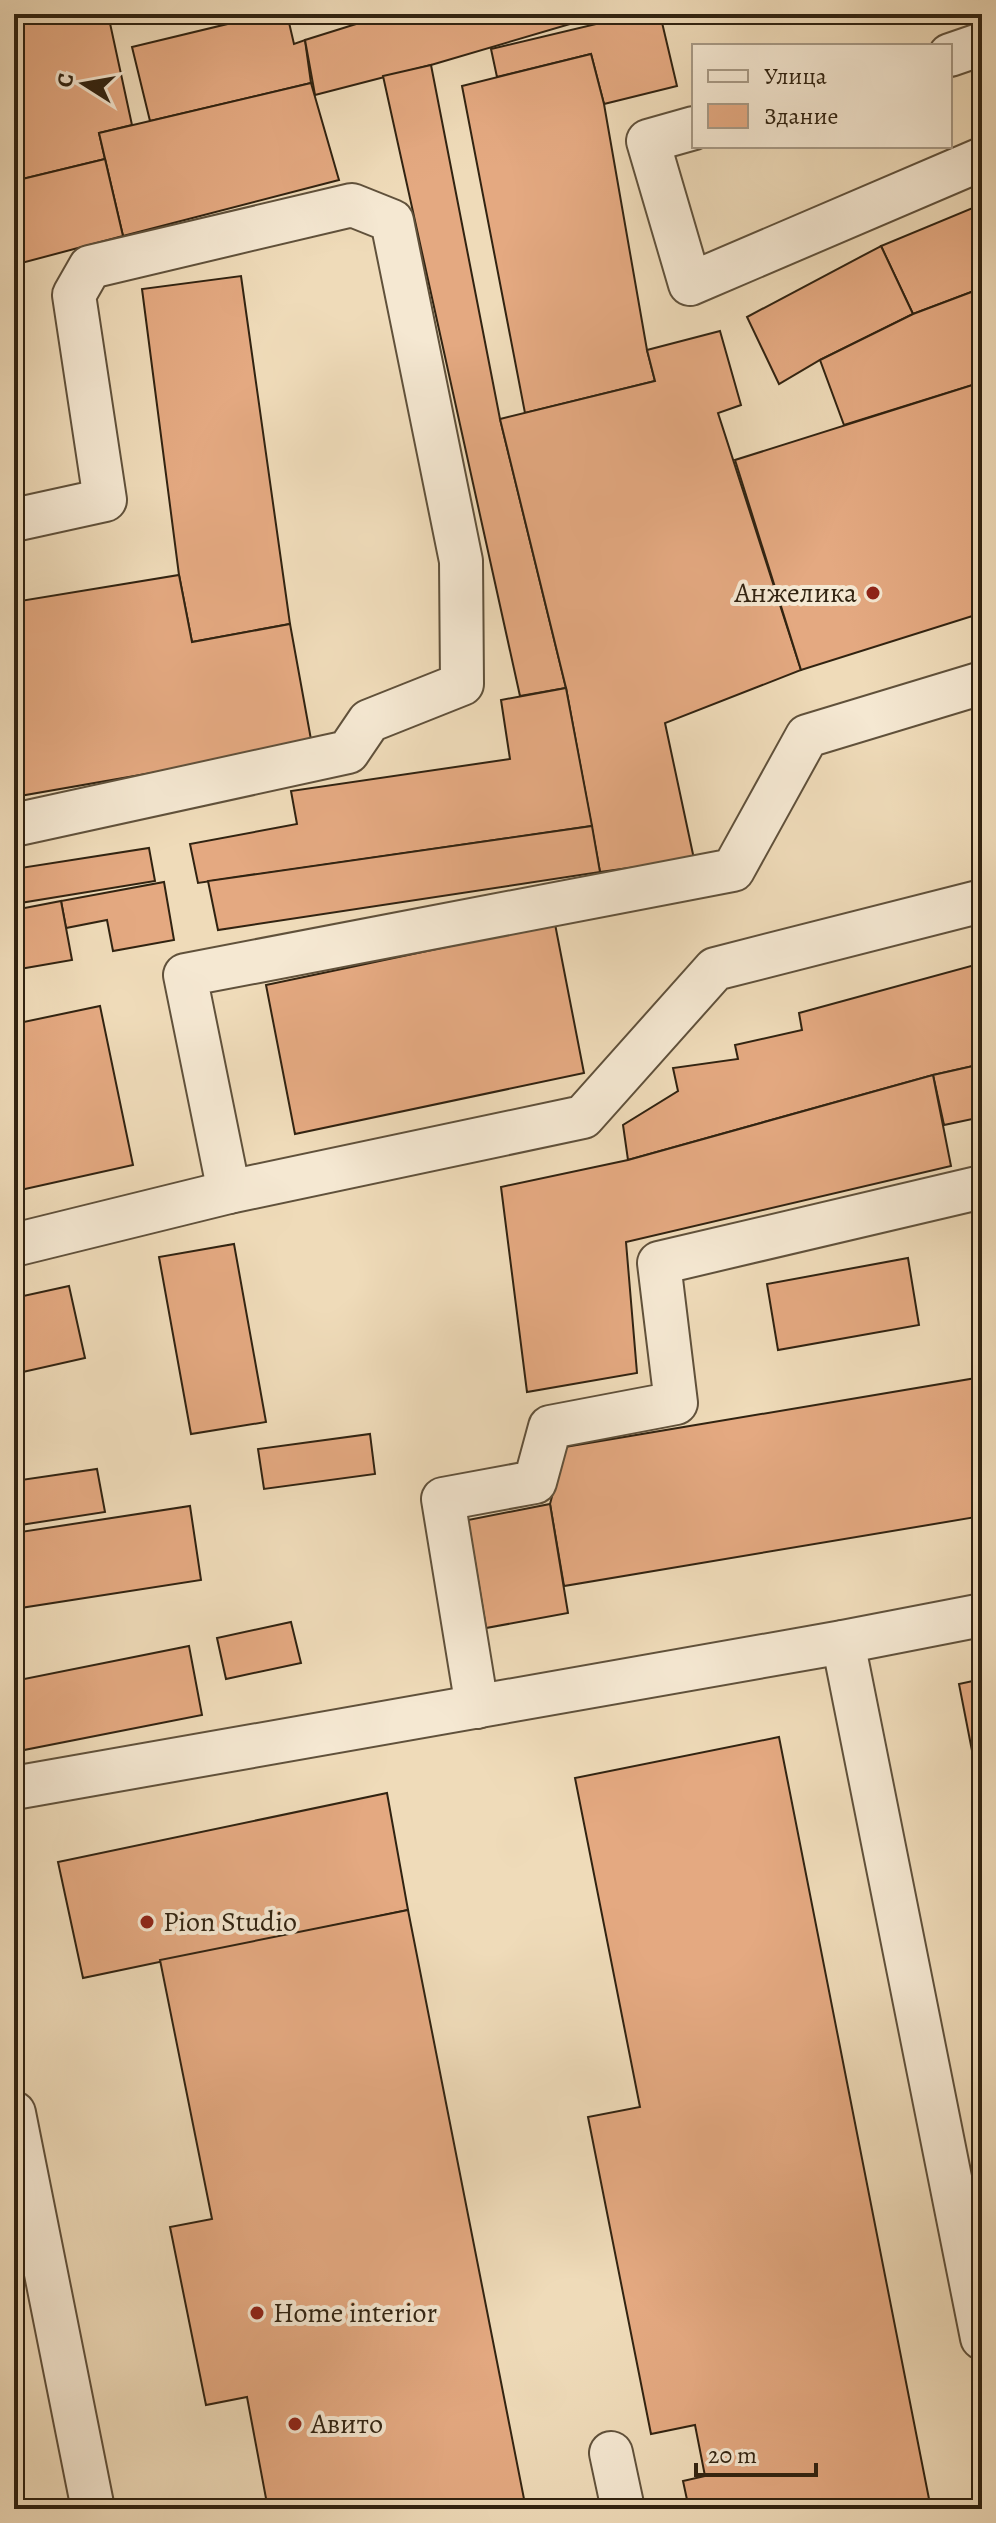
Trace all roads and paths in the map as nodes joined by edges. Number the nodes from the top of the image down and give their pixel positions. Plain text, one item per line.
1 (982, 44) edge
2 (952, 54) edge
3 (692, 129) edge
4 (982, 159) edge
5 (14, 520) edge
6 (982, 683) edge
7 (14, 825) edge
8 (982, 901) edge
9 (982, 1187) edge
10 (229, 1192) junction
11 (14, 1245) edge
12 (982, 1615) edge
13 (843, 1642) junction
14 (477, 1707) junction
15 (14, 1788) edge
16 (14, 2113) edge
17 (982, 2338) edge
18 (611, 2453) dead end
19 (93, 2509) edge
20 (623, 2509) edge

1 - 2 street
3 - 4 street
5 - 7 street
6 - 10 street
8 - 10 street
9 - 14 street
10 - 11 street
12 - 13 street
13 - 14 street
13 - 17 street
14 - 15 street
16 - 19 street
18 - 20 street

